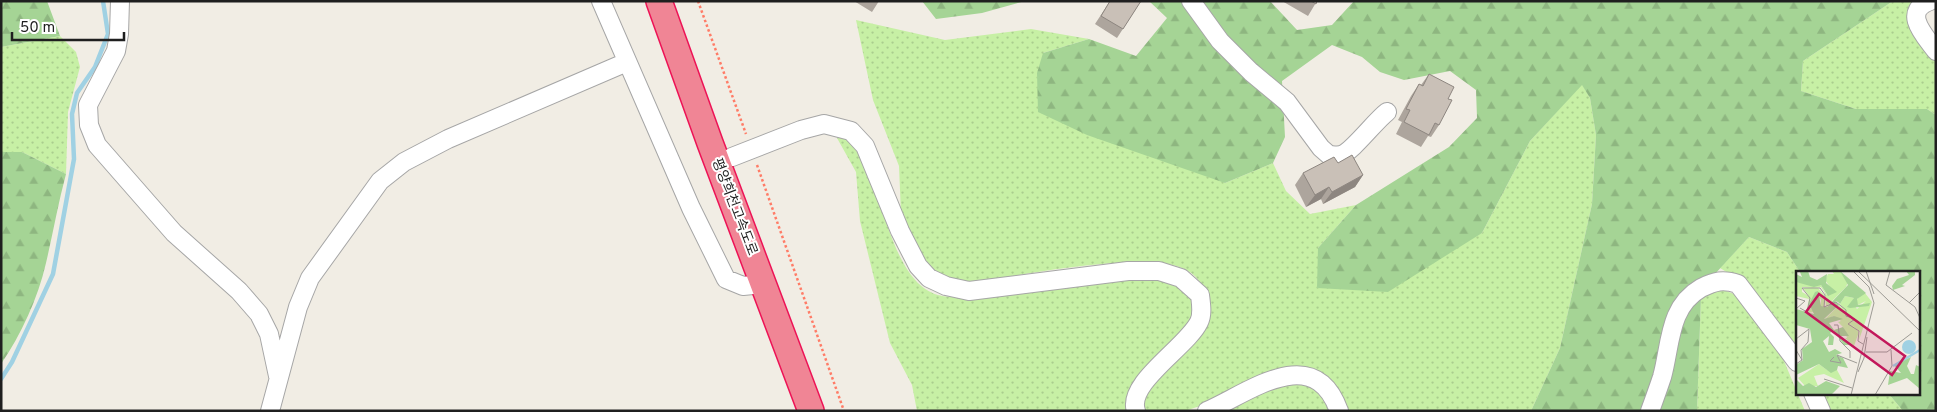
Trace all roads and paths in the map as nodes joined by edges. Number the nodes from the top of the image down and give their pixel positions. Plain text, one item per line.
1 (120, 1) edge
2 (601, 1) edge
3 (659, 1) edge
4 (675, 1) edge
5 (698, 1) edge
6 (1190, 1) edge
7 (1930, 1) edge
8 (1936, 51) edge
9 (627, 62) junction
10 (1387, 112) dead end
11 (746, 134) dead end
12 (732, 157) junction
13 (756, 162) dead end
14 (763, 284) junction
15 (1796, 361) edge
16 (279, 379) junction
17 (1814, 394) edge
18 (270, 411) edge
19 (811, 411) edge
20 (826, 411) edge
21 (844, 411) edge
22 (1136, 411) edge
23 (1207, 411) edge
24 (1339, 411) edge
25 (1650, 411) edge
26 (1821, 411) edge

1 - 16 street
2 - 9 street
3 - 14 highway, 평양희천고속도로
4 - 12 highway, 평양희천고속도로
5 - 11 path
6 - 10 street
7 - 8 street
9 - 14 street
9 - 16 street
12 - 20 highway, 평양희천고속도로
12 - 22 street
13 - 21 path
14 - 19 highway, 평양희천고속도로
15 - 25 street
16 - 18 street
17 - 26 street
23 - 24 street

